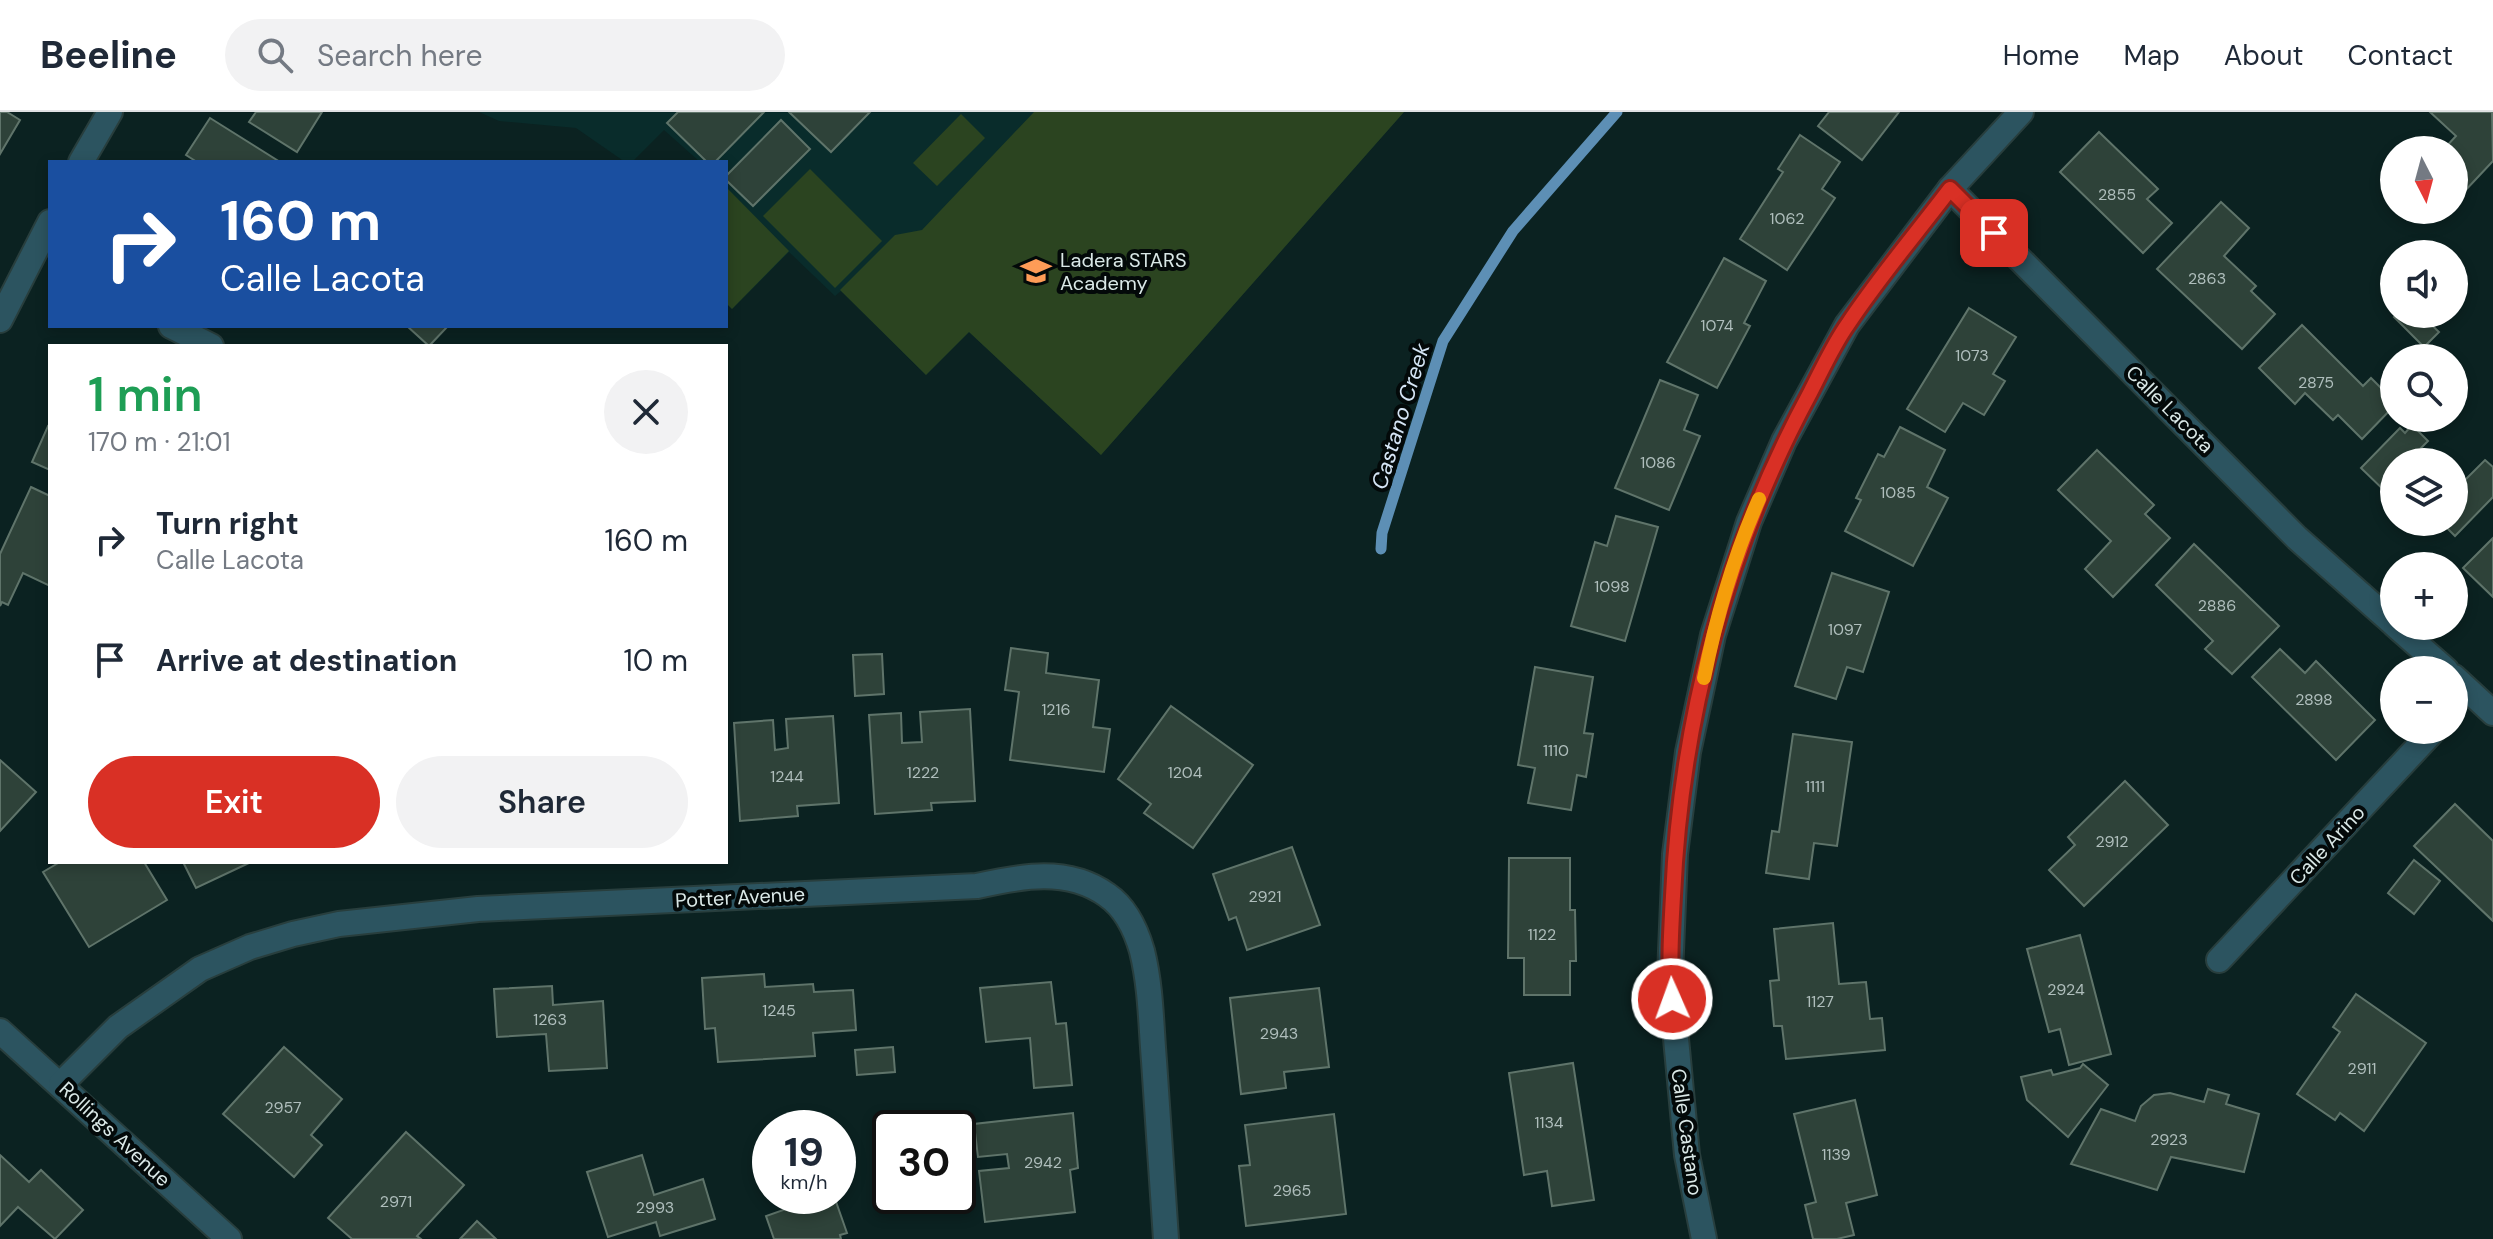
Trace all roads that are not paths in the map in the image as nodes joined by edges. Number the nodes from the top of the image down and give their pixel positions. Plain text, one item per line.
1 (110, 112) edge
2 (2021, 112) edge
3 (82, 160) edge
4 (1950, 189) junction
5 (48, 231) edge
6 (41, 262) edge
7 (0, 320) edge
8 (175, 328) edge
9 (207, 344) edge
10 (2380, 612) edge
11 (2412, 640) edge
12 (2430, 656) edge
13 (2468, 698) edge
14 (2493, 713) edge
15 (2421, 744) edge
16 (2219, 960) dead end
17 (0, 1031) edge
18 (61, 1084) junction
19 (229, 1239) edge
20 (1166, 1239) edge
21 (1704, 1239) edge

1 - 3 street
2 - 4 street, Calle Castano
4 - 10 street, Calle Lacota
4 - 21 street, Calle Castano
5 - 6 street
6 - 7 street
8 - 9 street
11 - 12 street, Calle Lacota
13 - 14 street
15 - 16 street, Calle Arino
17 - 18 street, Rollings Avenue
18 - 19 street, Rollings Avenue
18 - 20 street, Potter Avenue

